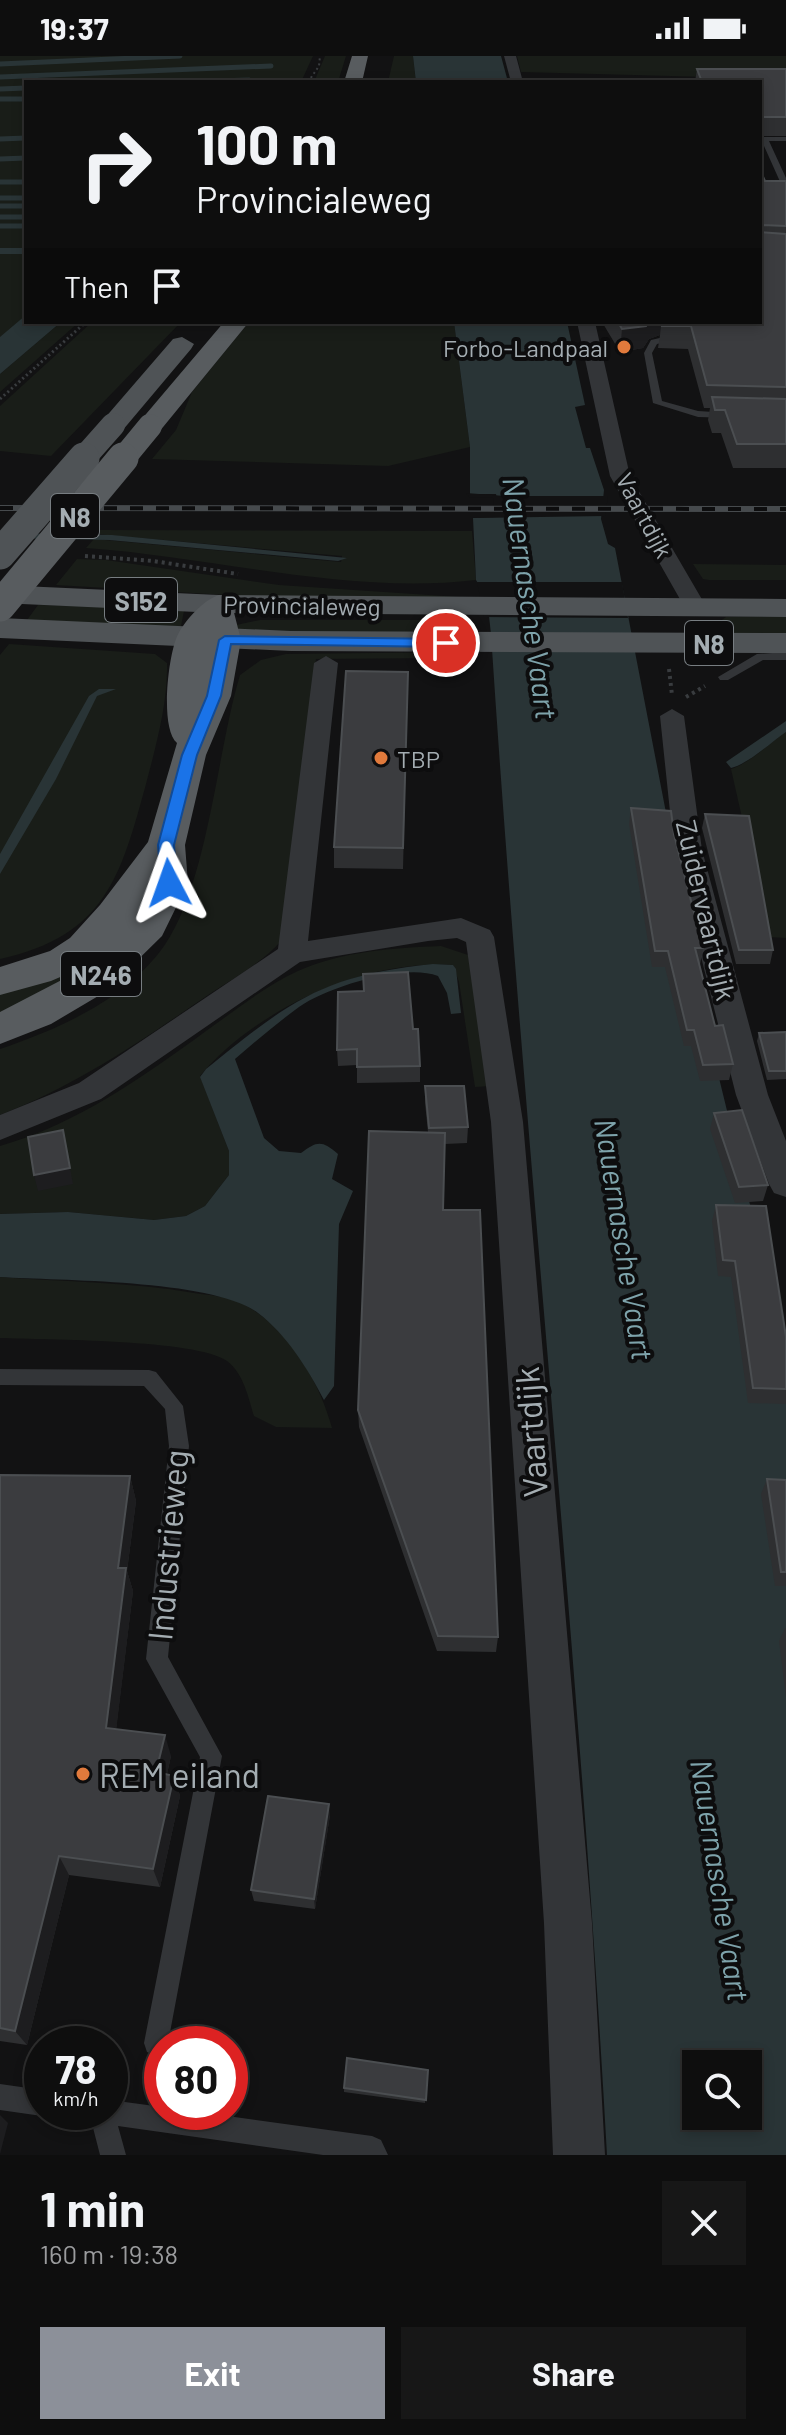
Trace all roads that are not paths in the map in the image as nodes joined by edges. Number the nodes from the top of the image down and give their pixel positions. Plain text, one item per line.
1 (360, 56) edge
2 (510, 56) edge
3 (354, 80) edge
4 (516, 80) edge
5 (762, 139) edge
6 (786, 139) edge
7 (786, 186) edge
8 (200, 324) edge
9 (235, 324) edge
10 (586, 324) edge
11 (695, 337) edge
12 (182, 344) joint
13 (745, 416) edge
14 (0, 554) edge
15 (0, 594) edge
16 (219, 604) junction
17 (0, 606) edge
18 (696, 608) junction
19 (786, 608) edge
20 (0, 628) edge
21 (209, 639) junction
22 (786, 643) edge
23 (786, 656) edge
24 (326, 663) dead end
25 (724, 677) road end
26 (672, 710) road end
27 (166, 845) junction
28 (277, 964) junction
29 (0, 981) edge
30 (0, 1029) edge
31 (0, 1128) edge
32 (786, 1184) edge
33 (0, 1377) edge
34 (159, 2026) edge
35 (0, 2097) edge
36 (24, 2100) edge
37 (128, 2115) edge
38 (107, 2130) edge
39 (113, 2155) edge
40 (375, 2155) edge
41 (579, 2155) edge

1 - 3 highway
2 - 4 street
5 - 6 lane
5 - 7 lane
8 - 12 highway, N8
9 - 17 highway, N8, bridge
10 - 18 street, Vaartdijk
11 - 13 lane
12 - 14 main road, N8, bridge
15 - 16 main road, Provincialeweg / S152
16 - 18 main road, Provincialeweg / N8
16 - 21 highway
18 - 19 main road, Provincialeweg / N8
20 - 21 main road, Provincialeweg / N8
21 - 22 main road, Provincialeweg / N8
21 - 27 highway
23 - 25 lane
24 - 28 street
26 - 32 street, Zuidervaartdijk
27 - 29 highway
27 - 30 highway, N246
28 - 31 street
28 - 41 street, Vaartdijk
33 - 34 lane, Industrieweg
35 - 36 lane
37 - 40 lane
38 - 39 lane

